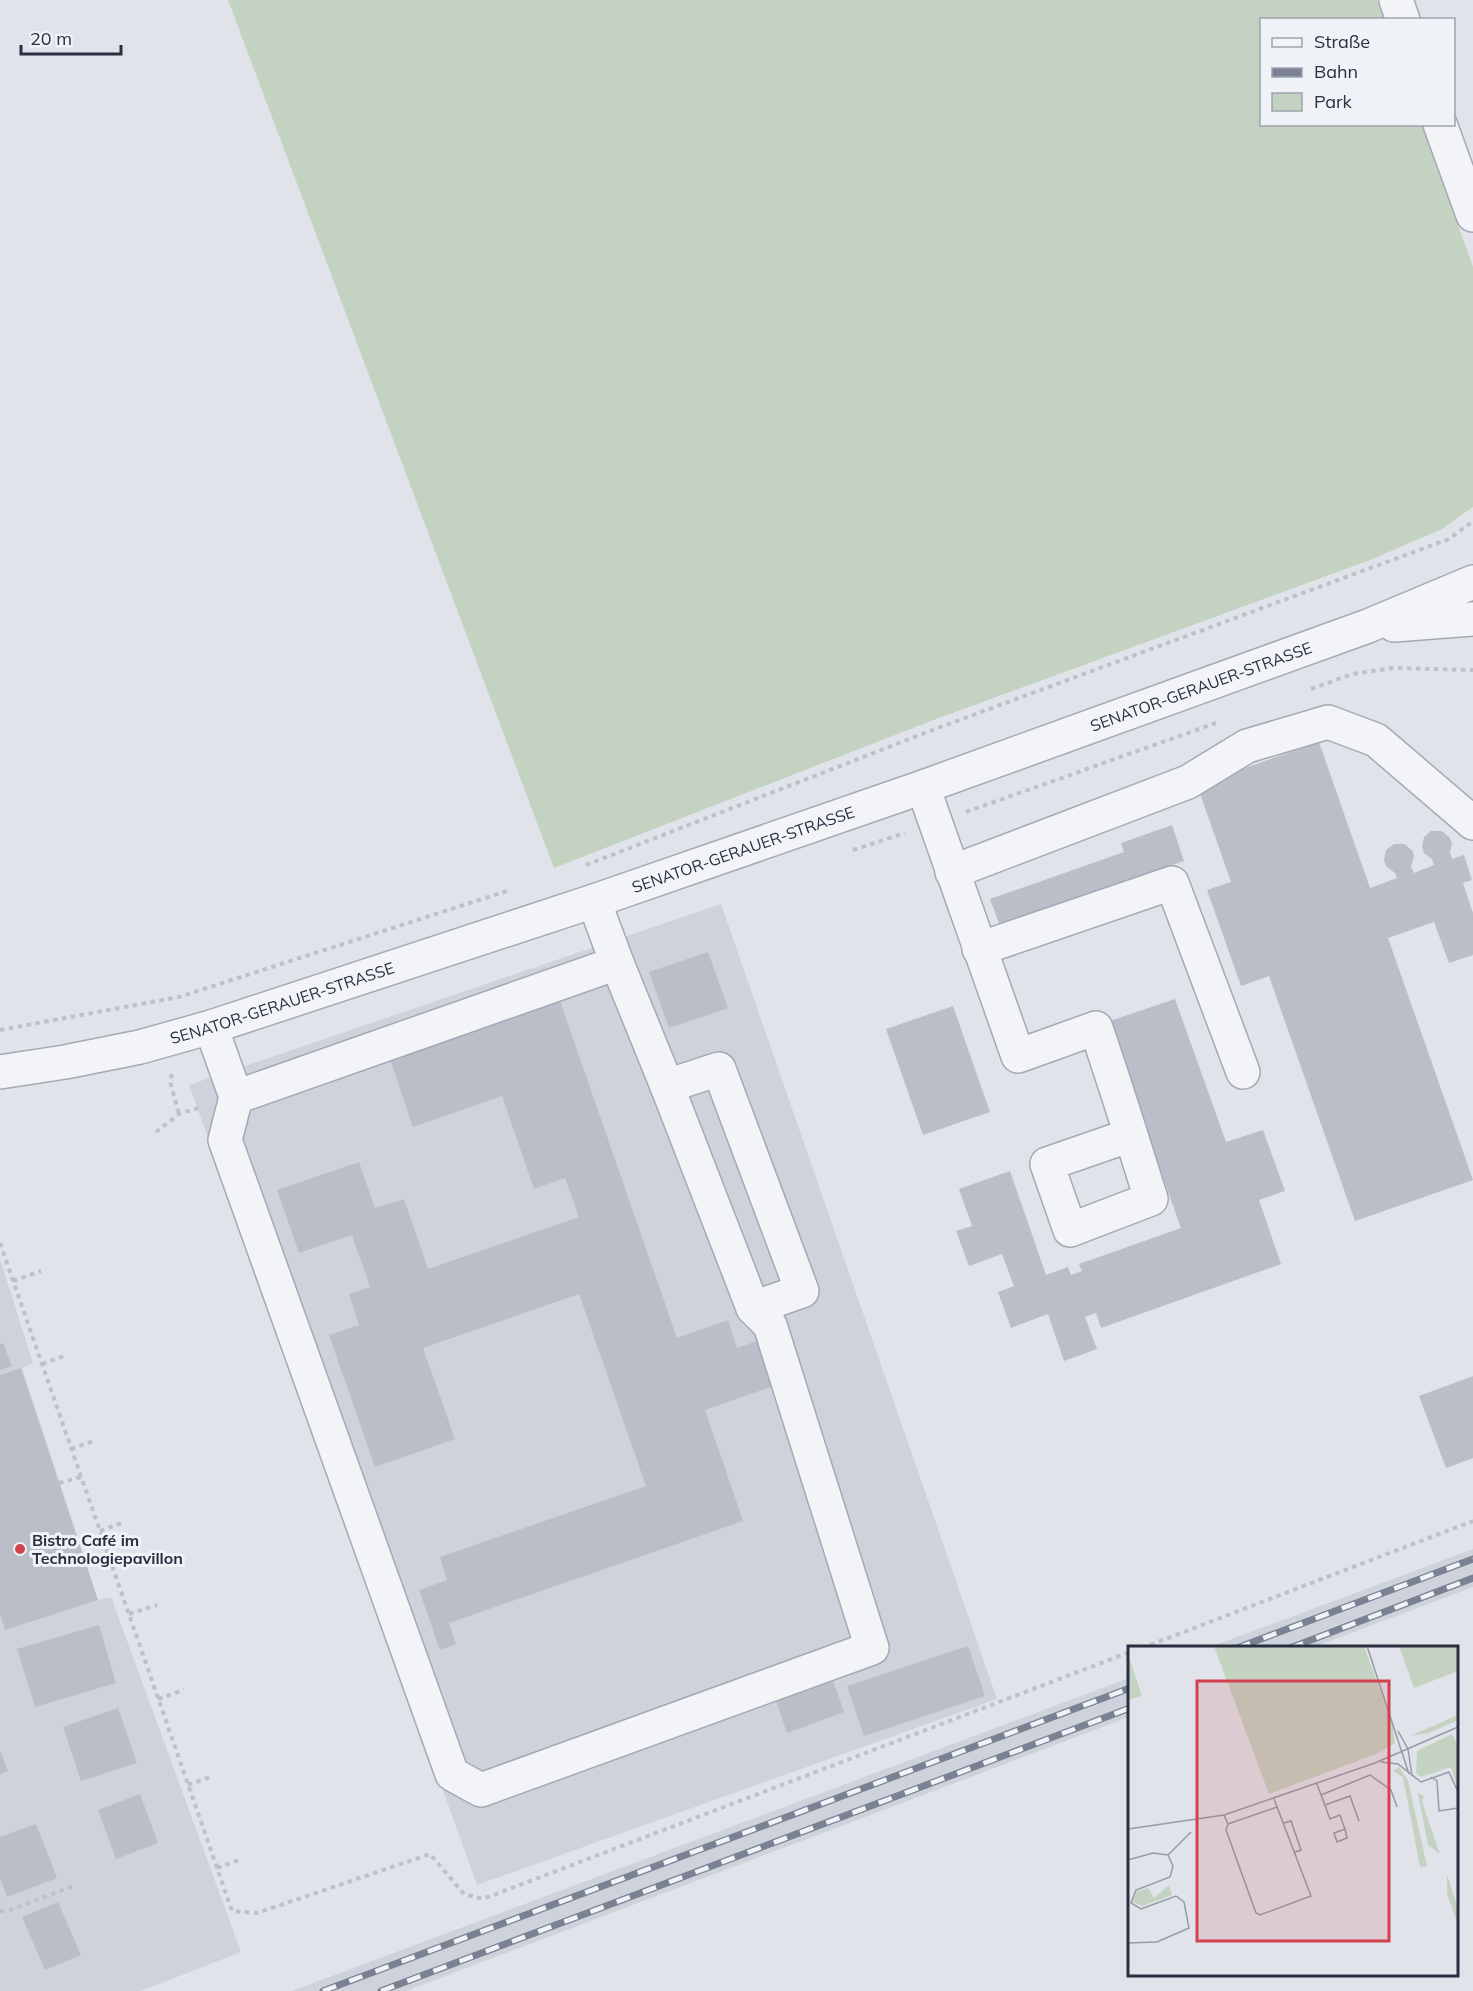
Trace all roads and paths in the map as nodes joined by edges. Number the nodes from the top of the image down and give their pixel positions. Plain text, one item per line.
1 (1396, 0) edge
2 (1402, 18) edge
3 (1441, 126) edge
4 (1473, 215) edge
5 (1473, 521) edge
6 (1473, 582) edge
7 (1473, 619) edge
8 (1368, 627) junction
9 (1473, 670) edge
10 (1309, 690) dead end
11 (1221, 721) dead end
12 (923, 787) junction
13 (935, 823) junction
14 (1473, 823) edge
15 (579, 868) dead end
16 (952, 872) junction
17 (513, 889) dead end
18 (594, 901) junction
19 (980, 949) junction
20 (617, 963) junction
21 (211, 1027) junction
22 (0, 1030) edge
23 (0, 1072) edge
24 (1243, 1072) dead end
25 (667, 1086) junction
26 (236, 1097) junction
27 (156, 1132) dead end
28 (1131, 1135) dead end
29 (41, 1271) dead end
30 (13, 1281) dead end
31 (753, 1308) junction
32 (67, 1355) dead end
33 (42, 1364) dead end
34 (96, 1440) dead end
35 (71, 1449) dead end
36 (81, 1477) dead end
37 (59, 1483) dead end
38 (1473, 1521) edge
39 (124, 1522) dead end
40 (100, 1531) dead end
41 (157, 1605) dead end
42 (129, 1614) dead end
43 (1145, 1646) edge
44 (184, 1690) dead end
45 (158, 1699) dead end
46 (210, 1777) dead end
47 (188, 1785) dead end
48 (239, 1860) dead end
49 (217, 1868) dead end
50 (76, 1885) dead end
51 (0, 1911) edge

1 - 2 street
3 - 4 street
5 - 15 path
6 - 8 street, SENATOR-GERAUER-STRASSE
7 - 8 street
8 - 12 street, SENATOR-GERAUER-STRASSE
9 - 10 path
11 - 13 path
12 - 13 street
12 - 18 street, SENATOR-GERAUER-STRASSE
13 - 16 street
14 - 16 street
16 - 19 street
17 - 22 path
18 - 20 street
18 - 21 street, SENATOR-GERAUER-STRASSE
19 - 24 street
19 - 28 street
20 - 25 street
20 - 26 street
21 - 23 street, SENATOR-GERAUER-STRASSE
21 - 26 street
25 - 31 street
25 - 31 street
26 - 27 path
26 - 31 street
29 - 30 path
32 - 33 path
34 - 35 path
36 - 37 path
38 - 43 path
39 - 40 path
41 - 42 path
44 - 45 path
46 - 47 path
48 - 49 path
50 - 51 path

